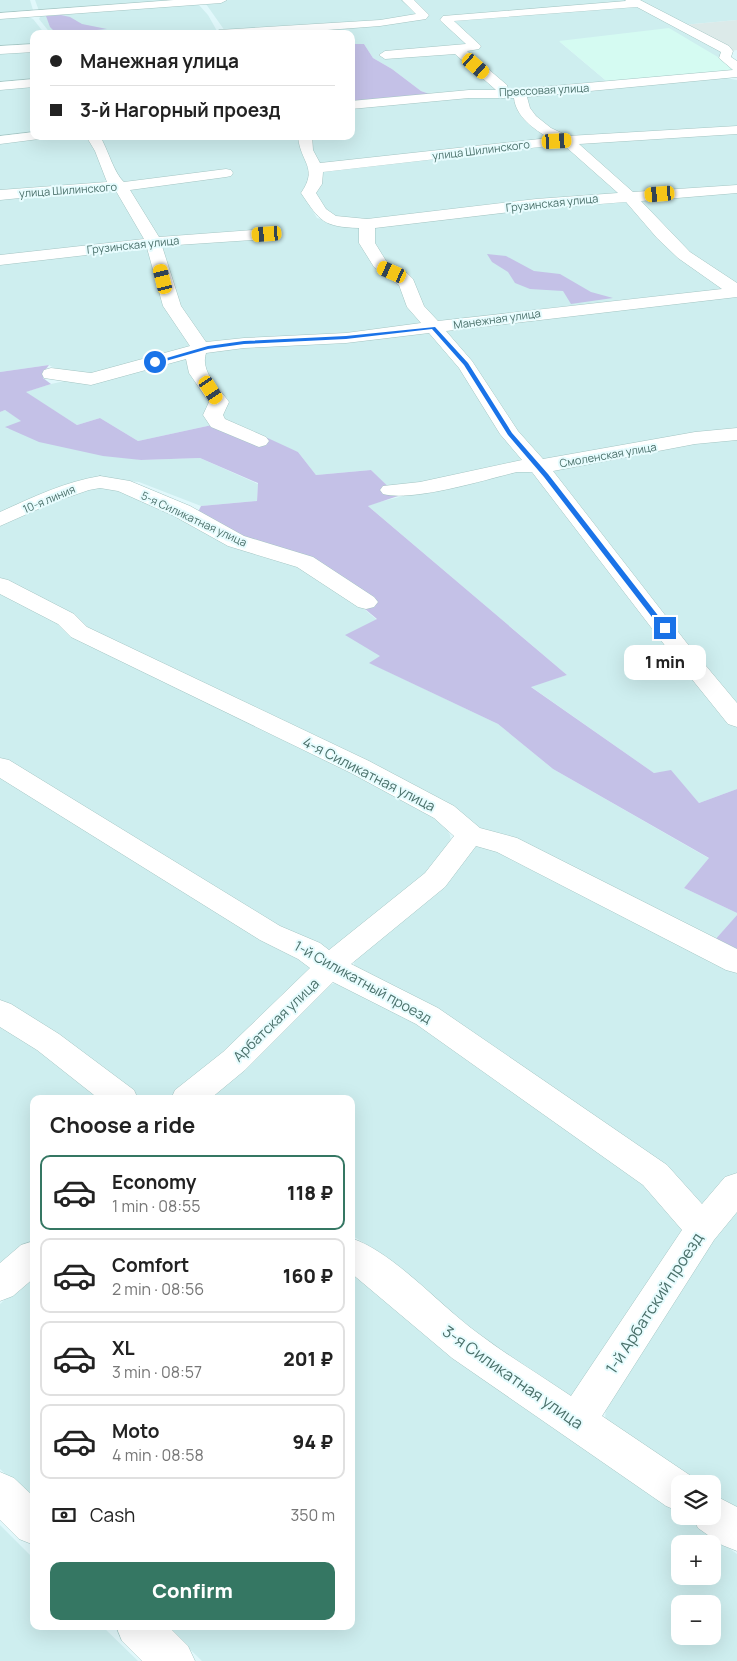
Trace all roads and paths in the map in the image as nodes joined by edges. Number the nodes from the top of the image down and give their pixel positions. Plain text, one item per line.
1 (32, 0) edge
2 (222, 0) edge
3 (408, 0) edge
4 (197, 1) edge
5 (634, 2) edge
6 (0, 16) edge
7 (38, 18) junction
8 (217, 28) edge
9 (30, 48) edge
10 (0, 50) edge
11 (458, 50) junction
12 (385, 55) dead end
13 (736, 73) edge
14 (30, 83) edge
15 (0, 86) edge
16 (502, 93) junction
17 (518, 94) junction
18 (355, 105) edge
19 (737, 130) edge
20 (30, 136) edge
21 (0, 140) edge
22 (95, 140) edge
23 (305, 140) edge
24 (568, 141) junction
25 (316, 168) junction
26 (226, 173) dead end
27 (121, 187) junction
28 (737, 189) edge
29 (0, 195) edge
30 (629, 196) junction
31 (367, 224) junction
32 (267, 234) dead end
33 (154, 242) junction
34 (0, 260) edge
35 (737, 291) edge
36 (434, 328) junction
37 (199, 350) junction
38 (51, 374) dead end
39 (737, 434) edge
40 (259, 441) dead end
41 (537, 466) junction
42 (100, 482) joint
43 (390, 490) dead end
44 (0, 520) edge
45 (0, 585) edge
46 (366, 602) dead end
47 (737, 719) edge
48 (0, 766) edge
49 (470, 835) junction
50 (737, 962) edge
51 (330, 967) junction
52 (0, 1012) edge
53 (117, 1095) edge
54 (192, 1095) edge
55 (737, 1187) edge
56 (702, 1229) junction
57 (355, 1256) edge
58 (30, 1259) edge
59 (0, 1285) edge
60 (576, 1422) junction
61 (671, 1486) edge
62 (0, 1492) edge
63 (721, 1520) edge
64 (30, 1521) edge
65 (737, 1531) edge
66 (141, 1630) edge
67 (173, 1661) edge

1 - 7 street
2 - 4 street
3 - 8 street
4 - 7 street
4 - 8 street
5 - 11 street
5 - 13 street
6 - 7 street
9 - 10 street
11 - 12 street
11 - 16 street
13 - 17 street, Прессовая улица
14 - 15 street
16 - 17 street, Прессовая улица
16 - 18 street, Прессовая улица
17 - 24 street
19 - 24 street, улица Шилинского
20 - 21 street
22 - 27 street
23 - 25 street
24 - 25 street, улица Шилинского
24 - 30 street
25 - 31 street, Грузинская улица
26 - 27 street, улица Шилинского
27 - 29 street, улица Шилинского
27 - 33 street
28 - 30 street, Грузинская улица
30 - 31 street, Грузинская улица
30 - 35 street
31 - 36 street
32 - 33 street, Грузинская улица
33 - 34 street, Грузинская улица
33 - 37 street
35 - 36 street, Манежная улица
36 - 37 street, Манежная улица
36 - 41 street
37 - 38 street, Манежная улица
37 - 40 street
39 - 41 street, Смоленская улица
41 - 43 street, Смоленская улица
41 - 47 street
42 - 44 street, 10-я линия
42 - 46 street, 5-я Силикатная улица
45 - 49 street, 4-я Силикатная улица
48 - 51 street, 1-й Силикатный проезд
49 - 50 street, 4-я Силикатная улица
49 - 51 street, Арбатская улица
51 - 54 street, Арбатская улица
51 - 56 street, 1-й Силикатный проезд
52 - 53 street
55 - 56 street, 1-й Арбатский проезд
56 - 60 street, 1-й Арбатский проезд
57 - 60 street, 3-я Силикатная улица
58 - 59 street
60 - 61 street, 3-я Силикатная улица
62 - 64 street
63 - 65 street
66 - 67 street

